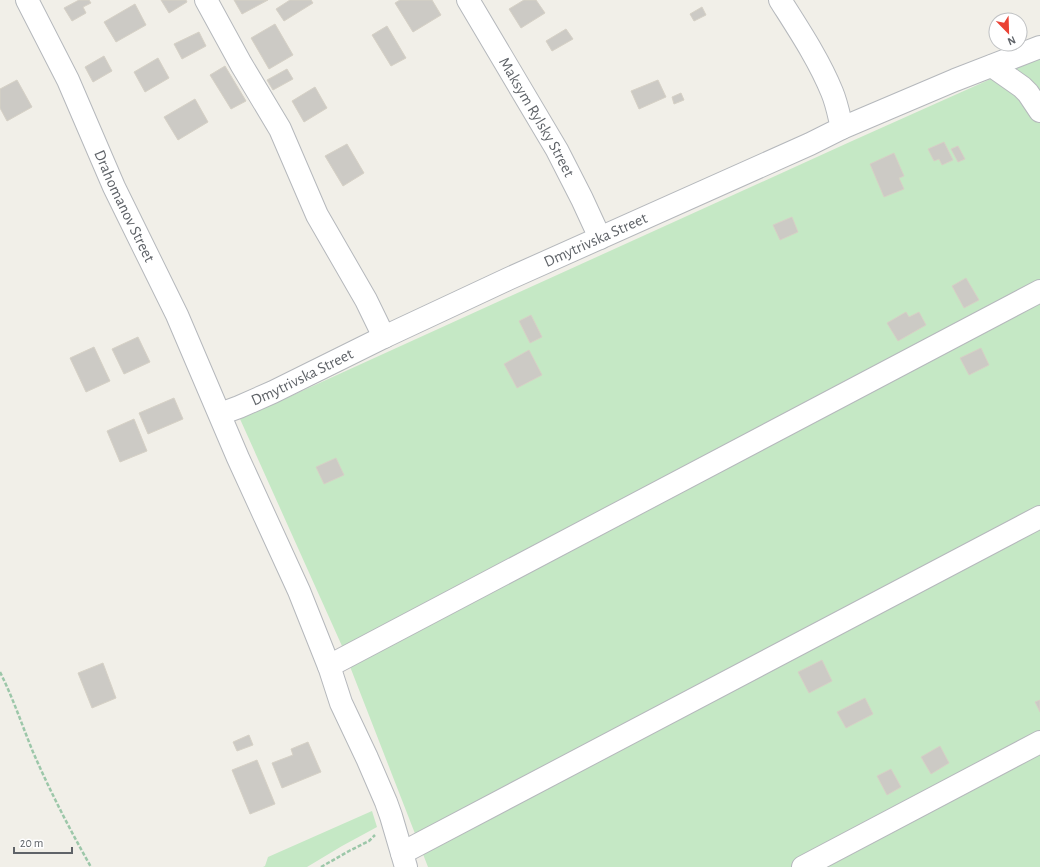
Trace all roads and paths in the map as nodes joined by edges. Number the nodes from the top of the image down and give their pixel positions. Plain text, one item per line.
1 (27, 0) edge
2 (206, 0) edge
3 (468, 0) edge
4 (780, 0) edge
5 (1040, 47) edge
6 (992, 66) junction
7 (1040, 111) edge
8 (842, 128) junction
9 (600, 238) junction
10 (1040, 291) edge
11 (384, 337) junction
12 (220, 414) junction
13 (1040, 517) edge
14 (329, 666) junction
15 (0, 672) edge
16 (1040, 742) edge
17 (391, 816) junction
18 (404, 860) edge
19 (91, 867) edge
20 (321, 867) edge
21 (803, 867) edge

1 - 12 street, Drahomanov Street
2 - 11 street
3 - 9 street, Maksym Rylsky Street
4 - 8 street
5 - 6 street, Dmytrivska Street
6 - 7 street
6 - 8 street, Dmytrivska Street
8 - 9 street, Dmytrivska Street
9 - 11 street, Dmytrivska Street
10 - 14 street
11 - 12 street, Dmytrivska Street
12 - 14 street, Drahomanov Street
13 - 18 street
14 - 17 street, Drahomanov Street
15 - 19 path
16 - 21 street
17 - 18 street, Drahomanov Street
17 - 20 path

